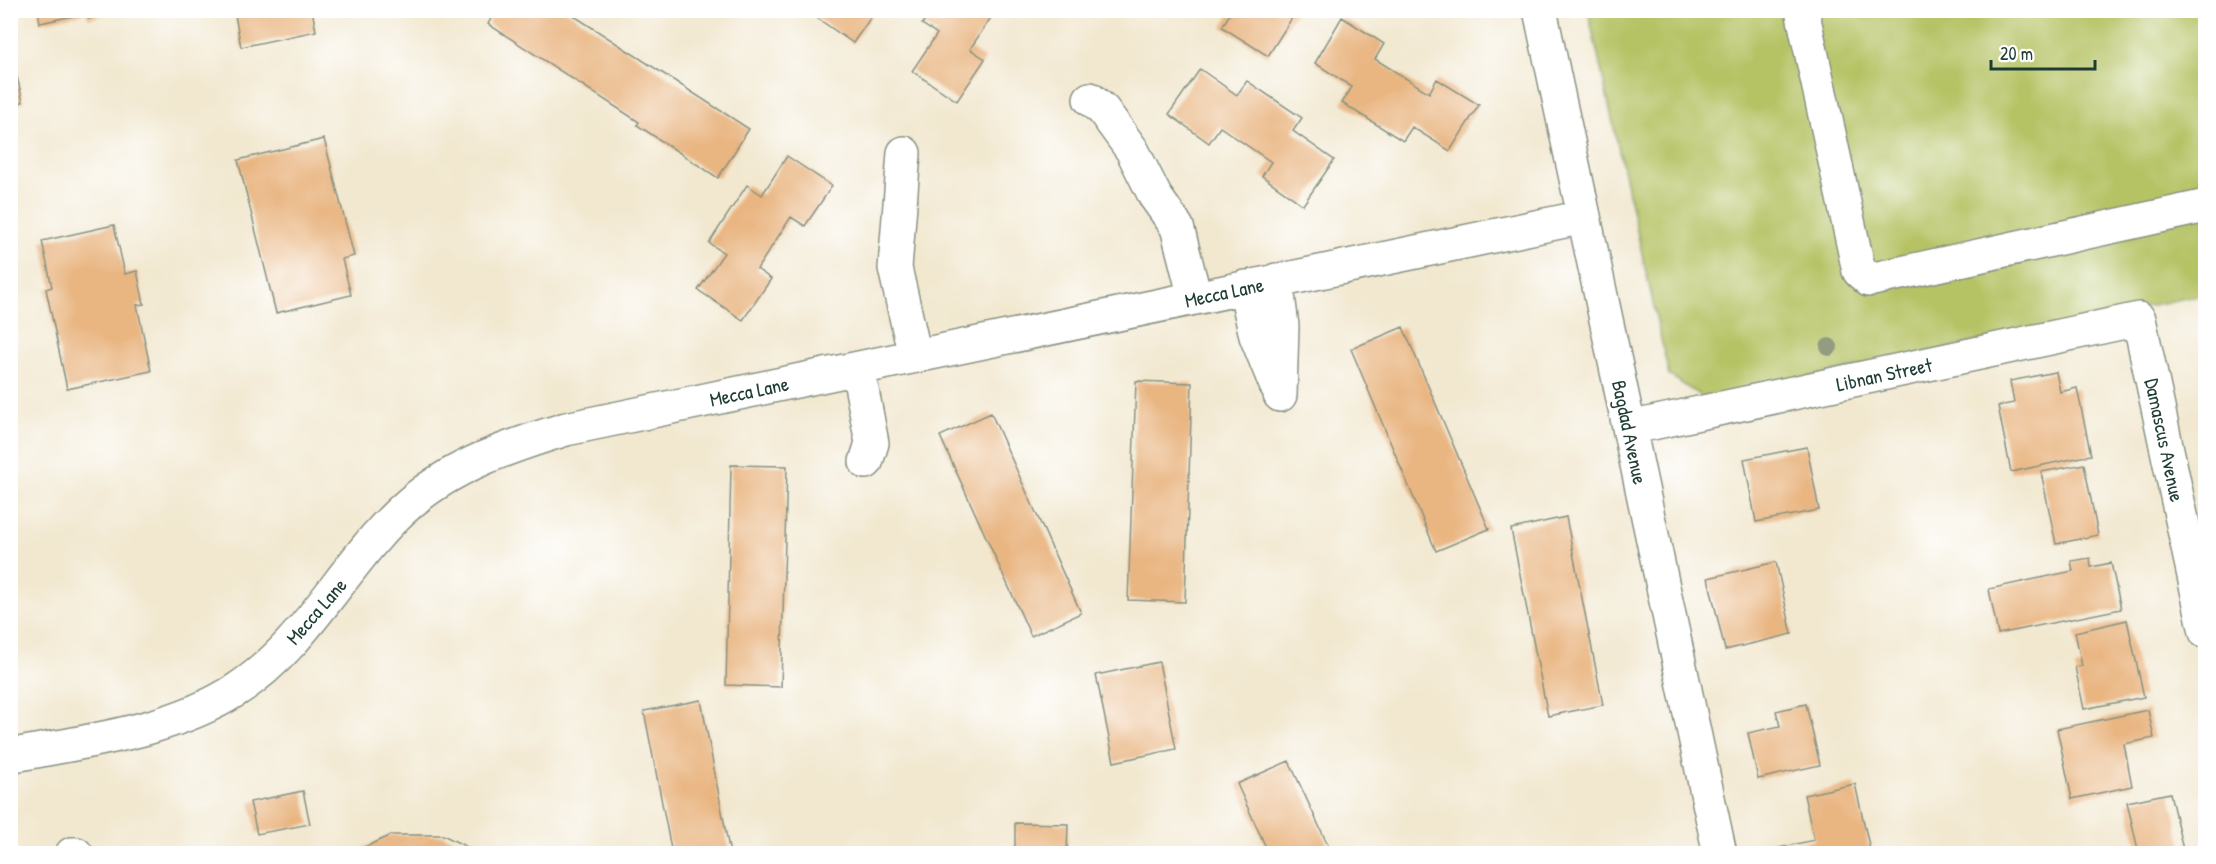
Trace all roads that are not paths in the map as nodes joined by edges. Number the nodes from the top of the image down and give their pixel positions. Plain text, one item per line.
1 (1540, 10) edge
2 (1802, 10) edge
3 (1090, 99) dead end
4 (904, 153) dead end
5 (2205, 206) edge
6 (1584, 217) junction
7 (1187, 300) junction
8 (2139, 319) joint
9 (924, 355) junction
10 (1629, 428) junction
11 (2196, 540) edge
12 (2205, 632) edge
13 (10, 756) edge
14 (72, 854) edge
15 (76, 854) edge
16 (1720, 854) edge

1 - 6 street, Bagdad Avenue
2 - 5 street
3 - 7 street
4 - 9 street
6 - 7 street, Mecca Lane
6 - 10 street, Bagdad Avenue
7 - 9 street, Mecca Lane
8 - 10 street, Libnan Street
8 - 11 street, Damascus Avenue
9 - 13 street, Mecca Lane
10 - 16 street, Bagdad Avenue
11 - 12 street, Damascus Avenue
14 - 15 street

